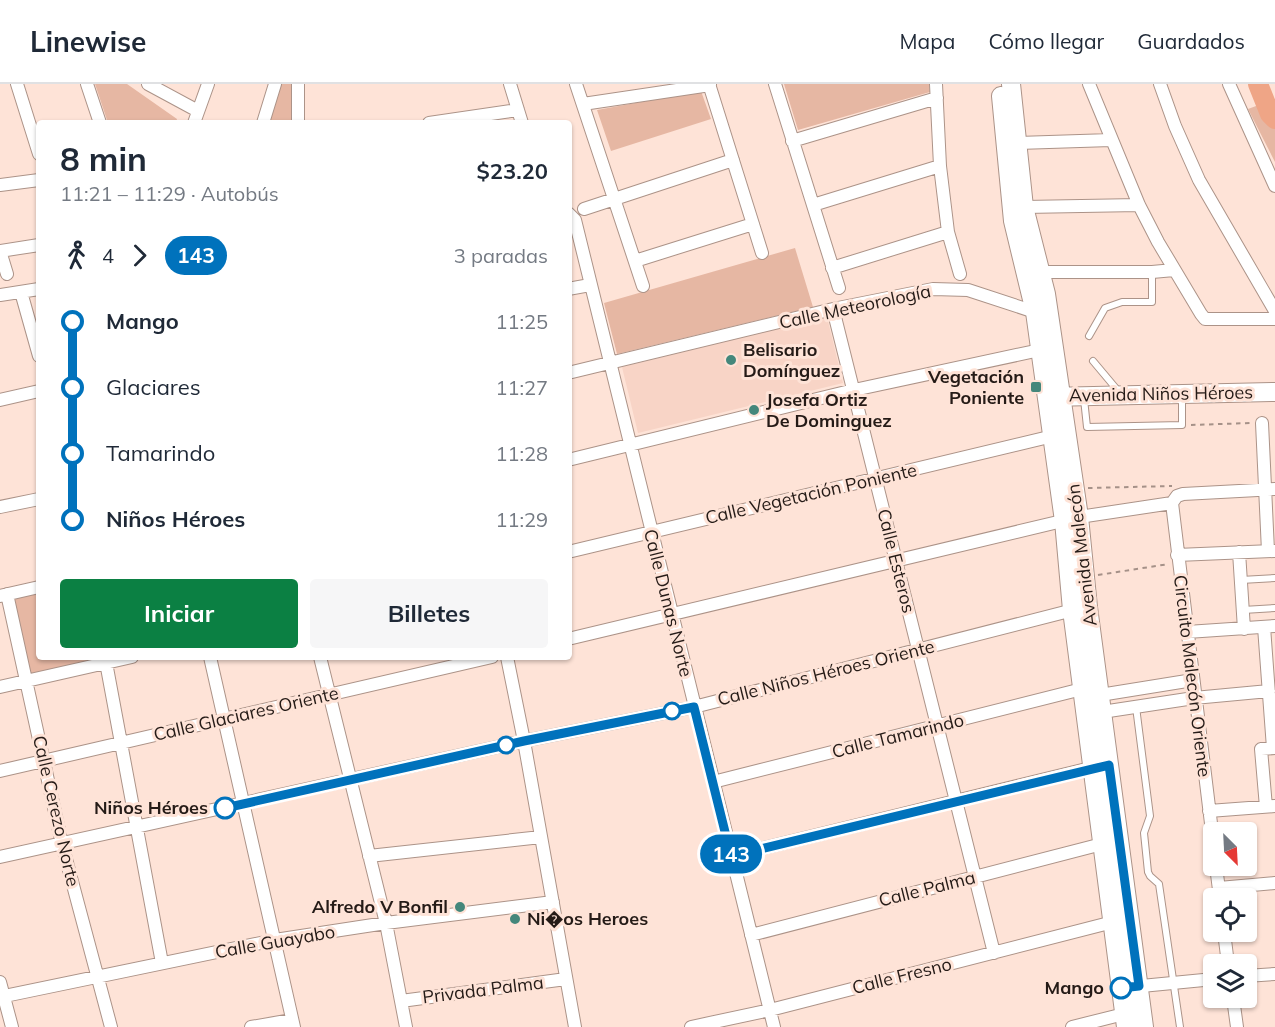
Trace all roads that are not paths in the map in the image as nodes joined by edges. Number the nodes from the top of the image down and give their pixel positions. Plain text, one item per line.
1 (16, 84) edge
2 (87, 84) edge
3 (148, 84) edge
4 (208, 84) edge
5 (274, 84) edge
6 (298, 84) edge
7 (510, 84) edge
8 (576, 84) edge
9 (775, 84) edge
10 (936, 84) edge
11 (999, 84) edge
12 (1011, 84) edge
13 (1089, 84) edge
14 (1160, 84) edge
15 (1229, 84) edge
16 (709, 85) edge
17 (677, 87) edge
18 (168, 89) edge
19 (937, 98) junction
20 (583, 104) junction
21 (518, 110) junction
22 (196, 117) edge
23 (99, 120) edge
24 (264, 120) edge
25 (298, 120) edge
26 (450, 120) edge
27 (521, 120) edge
28 (1111, 140) junction
29 (792, 141) junction
30 (1018, 143) junction
31 (36, 145) edge
32 (733, 160) junction
33 (940, 166) junction
34 (36, 180) edge
35 (0, 185) edge
36 (1275, 186) edge
37 (615, 199) junction
38 (813, 205) junction
39 (1138, 205) junction
40 (1024, 207) junction
41 (584, 209) dead end
42 (572, 216) edge
43 (753, 224) junction
44 (948, 232) junction
45 (36, 245) edge
46 (0, 251) edge
47 (762, 253) dead end
48 (635, 261) junction
49 (832, 268) junction
50 (1174, 270) junction
51 (1040, 272) junction
52 (1152, 272) junction
53 (7, 274) dead end
54 (960, 274) dead end
55 (590, 285) junction
56 (643, 286) dead end
57 (572, 288) edge
58 (839, 288) dead end
59 (36, 290) edge
60 (21, 292) junction
61 (0, 295) edge
62 (833, 309) junction
63 (1275, 311) edge
64 (1035, 312) junction
65 (1275, 319) edge
66 (1089, 336) dead end
67 (36, 345) edge
68 (1040, 350) junction
69 (1093, 361) dead end
70 (609, 363) junction
71 (572, 372) edge
72 (854, 390) junction
73 (36, 392) edge
74 (1275, 392) edge
75 (1182, 394) junction
76 (1121, 395) junction
77 (1083, 396) junction
78 (1054, 397) junction
79 (0, 400) edge
80 (1262, 423) road end
81 (1053, 436) junction
82 (629, 445) junction
83 (572, 458) edge
84 (876, 478) junction
85 (1270, 489) edge
86 (36, 501) edge
87 (1172, 503) junction
88 (0, 507) edge
89 (1072, 519) junction
90 (651, 532) junction
91 (572, 551) edge
92 (1271, 551) edge
93 (1239, 552) junction
94 (1178, 559) junction
95 (896, 561) junction
96 (1275, 578) edge
97 (1241, 580) junction
98 (36, 588) edge
99 (3, 595) edge
100 (1275, 608) edge
101 (1080, 609) junction
102 (1243, 610) junction
103 (671, 616) junction
104 (1270, 627) edge
105 (1244, 629) junction
106 (1186, 632) junction
107 (572, 638) edge
108 (918, 650) junction
109 (105, 660) edge
110 (211, 660) edge
111 (321, 660) edge
112 (479, 660) edge
113 (508, 660) edge
114 (26, 680) junction
115 (1192, 680) junction
116 (0, 687) edge
117 (1269, 691) junction
118 (328, 695) junction
119 (1194, 698) junction
120 (1095, 699) junction
121 (694, 707) junction
122 (1136, 707) junction
123 (224, 719) junction
124 (938, 726) junction
125 (524, 741) junction
126 (121, 743) junction
127 (1274, 748) edge
128 (44, 760) junction
129 (1101, 766) junction
130 (0, 771) edge
131 (350, 781) junction
132 (713, 782) junction
133 (1269, 783) edge
134 (956, 801) junction
135 (244, 804) junction
136 (1270, 807) edge
137 (1209, 811) junction
138 (1210, 822) edge
139 (137, 828) junction
140 (541, 837) junction
141 (62, 844) junction
142 (1102, 844) junction
143 (369, 856) junction
144 (731, 856) junction
145 (0, 857) edge
146 (975, 877) junction
147 (1275, 883) edge
148 (1247, 888) edge
149 (553, 902) junction
150 (1113, 922) junction
151 (386, 923) junction
152 (751, 934) junction
153 (274, 940) junction
154 (994, 952) junction
155 (162, 963) junction
156 (1275, 974) edge
157 (1257, 975) edge
158 (98, 977) junction
159 (566, 979) junction
160 (1203, 980) edge
161 (0, 982) edge
162 (1175, 982) junction
163 (1130, 987) junction
164 (2, 997) edge
165 (401, 1001) junction
166 (1234, 1008) edge
167 (770, 1010) junction
168 (1125, 1020) edge
169 (293, 1023) edge
170 (12, 1027) edge
171 (111, 1027) edge
172 (251, 1027) edge
173 (406, 1027) edge
174 (575, 1027) edge
175 (691, 1027) edge
176 (774, 1027) edge
177 (1072, 1027) edge
178 (1144, 1027) edge
179 (1180, 1027) edge
180 (1237, 1027) edge

1 - 31 street
2 - 23 street
3 - 18 street
4 - 22 street
5 - 24 street
6 - 25 street
7 - 21 street
8 - 20 street
9 - 29 street
10 - 19 street
11 - 64 street, Avenida Malecón
12 - 30 street, Avenida Malecón
13 - 28 street
14 - 63 street
15 - 36 street
16 - 17 street
16 - 32 street
17 - 20 street
18 - 22 street
19 - 29 street
19 - 33 street
20 - 37 street
21 - 26 street
21 - 27 street
28 - 30 street
28 - 39 street
29 - 38 street
30 - 40 street, Avenida Malecón
32 - 37 street
32 - 43 street
33 - 38 street
33 - 44 street
34 - 35 street
37 - 41 street
37 - 48 street
38 - 49 street
39 - 40 street
39 - 50 street
40 - 51 street, Avenida Malecón
42 - 55 street, Calle Dunas Norte
43 - 47 street
43 - 48 street
44 - 49 street
44 - 54 street
45 - 46 street
46 - 53 street
48 - 56 street
49 - 58 street
50 - 52 street
50 - 65 street
51 - 52 street
51 - 78 street, Avenida Malecón
52 - 66 lane
55 - 57 street
55 - 70 street, Calle Dunas Norte
59 - 60 street
60 - 61 street
60 - 67 street
62 - 64 street, Calle Meteorología
62 - 70 street, Calle Meteorología
62 - 72 street, Calle Esteros
64 - 68 street, Avenida Malecón
68 - 72 street
68 - 78 street, Avenida Malecón
69 - 76 lane
70 - 71 street, Calle Meteorología
70 - 82 street, Calle Dunas Norte
72 - 82 street
72 - 84 street, Calle Esteros
73 - 79 street
74 - 75 street, Avenida Niños Héroes
75 - 76 street, Avenida Niños Héroes
75 - 77 lane
76 - 77 street, Avenida Niños Héroes
77 - 78 street, Avenida Niños Héroes
78 - 81 street, Avenida Malecón
78 - 89 street, Avenida Malecón
80 - 85 street
81 - 84 street, Calle Vegetación Poniente
81 - 89 street, Avenida Malecón
82 - 83 street
82 - 90 street, Calle Dunas Norte
84 - 90 street, Calle Vegetación Poniente
84 - 95 street, Calle Esteros
85 - 87 street
85 - 92 street
86 - 88 street
87 - 89 street
87 - 94 street, Circuito Malecón Oriente
89 - 95 street
89 - 101 street, Avenida Malecón
89 - 101 street, Avenida Malecón
90 - 91 street, Calle Vegetación Poniente
90 - 103 street, Calle Dunas Norte
92 - 93 street
93 - 94 street
93 - 97 street
94 - 106 street, Circuito Malecón Oriente
95 - 103 street
95 - 108 street, Calle Esteros
96 - 97 lane
97 - 102 street
98 - 99 street
99 - 114 street, Calle Cerezo Norte
100 - 102 lane
101 - 108 street, Calle Niños Héroes Oriente
101 - 120 street, Avenida Malecón
102 - 105 street
103 - 107 street
103 - 121 street, Calle Dunas Norte
104 - 105 street
104 - 117 street
105 - 106 street
106 - 115 street, Circuito Malecón Oriente
108 - 121 street, Calle Niños Héroes Oriente
108 - 124 street, Calle Esteros
109 - 114 street
109 - 126 street
110 - 123 street
111 - 118 street
112 - 118 street, Calle Glaciares Oriente
113 - 125 street
114 - 116 street
114 - 128 street, Calle Cerezo Norte
115 - 119 street, Circuito Malecón Oriente
115 - 120 street
117 - 119 street
117 - 127 street
118 - 123 street, Calle Glaciares Oriente
118 - 131 street
119 - 122 street
119 - 137 street, Circuito Malecón Oriente
120 - 122 street
120 - 124 street, Calle Tamarindo
120 - 129 street, Avenida Malecón
120 - 129 street, Avenida Malecón
121 - 125 street, Calle Niños Héroes Oriente
121 - 132 street, Calle Dunas Norte
122 - 162 lane
123 - 126 street, Calle Glaciares Oriente
123 - 135 street
124 - 132 street, Calle Tamarindo
124 - 134 street, Calle Esteros
125 - 131 street, Calle Niños Héroes Oriente
125 - 140 street
126 - 128 street, Calle Glaciares Oriente
126 - 139 street
127 - 133 street
128 - 130 street, Calle Glaciares Oriente
128 - 141 street, Calle Cerezo Norte
129 - 134 street
129 - 142 street, Avenida Malecón
129 - 163 street, Avenida Malecón
131 - 135 street, Calle Niños Héroes Oriente
131 - 143 street
132 - 144 street, Calle Dunas Norte
133 - 136 street
134 - 144 street
134 - 146 street, Calle Esteros
135 - 139 street, Calle Niños Héroes Oriente
135 - 153 street
136 - 137 street
137 - 138 street, Circuito Malecón Oriente
139 - 141 street, Calle Niños Héroes Oriente
139 - 155 street
140 - 143 street
140 - 149 street
141 - 145 street, Calle Niños Héroes Oriente
141 - 158 street, Calle Cerezo Norte
142 - 146 street, Calle Palma
142 - 150 street, Avenida Malecón
143 - 151 street
144 - 152 street, Calle Dunas Norte
146 - 152 street, Calle Palma
146 - 154 street, Calle Esteros
147 - 148 street
149 - 151 street, Calle Guayabo
149 - 159 street
150 - 154 street, Calle Fresno
150 - 163 street, Avenida Malecón
151 - 153 street, Calle Guayabo
151 - 165 street
152 - 167 street, Calle Dunas Norte
153 - 155 street, Calle Guayabo
153 - 169 street
154 - 167 street, Calle Fresno
155 - 158 street, Calle Guayabo
156 - 157 street
158 - 164 street, Calle Guayabo
158 - 171 street, Calle Cerezo Norte
159 - 165 street, Privada Palma
159 - 174 street
160 - 162 street
161 - 164 street
162 - 163 street
162 - 179 lane
163 - 168 street, Avenida Malecón
163 - 178 street, Avenida Malecón
164 - 170 street
165 - 173 street
166 - 180 street
167 - 175 street, Calle Fresno
167 - 176 street, Calle Dunas Norte
168 - 177 street
169 - 172 street

